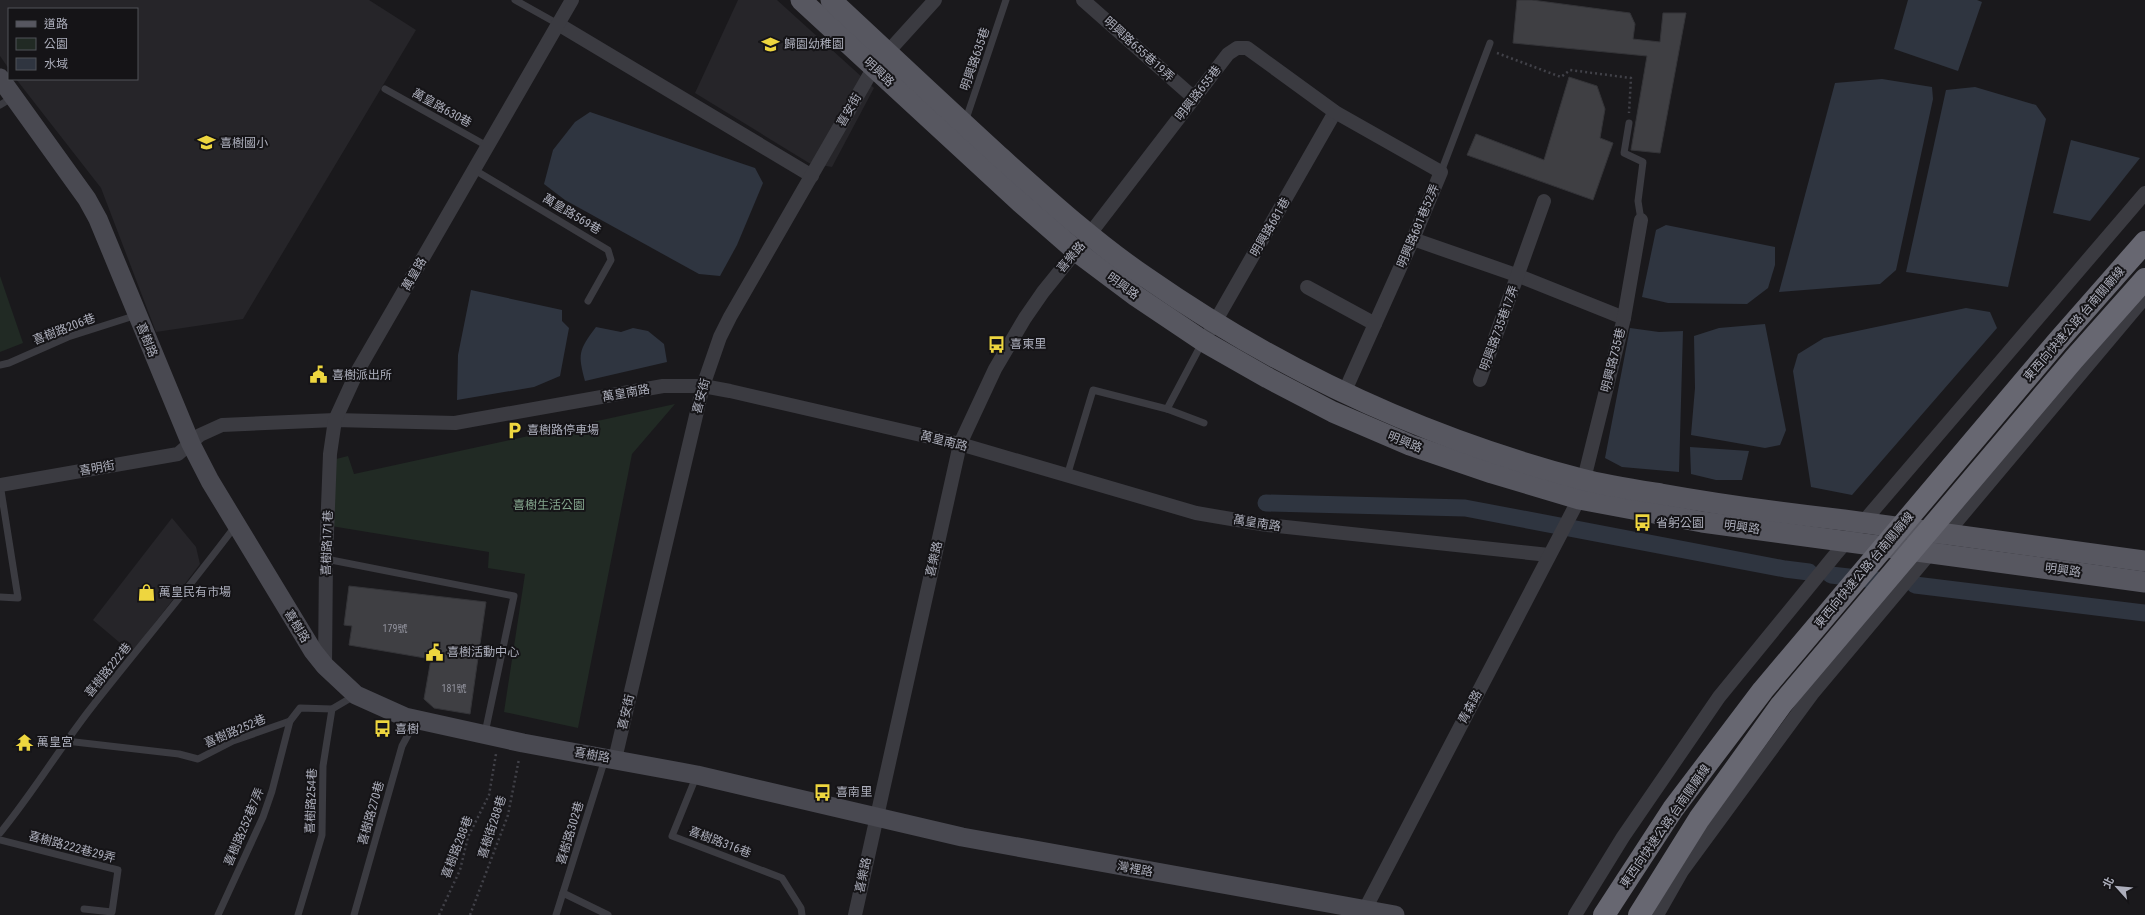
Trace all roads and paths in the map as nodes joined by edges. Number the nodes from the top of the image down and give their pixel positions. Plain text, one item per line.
1 (515, 0) edge
2 (572, 0) edge
3 (801, 0) edge
4 (830, 0) edge
5 (934, 0) edge
6 (1006, 0) edge
7 (1083, 0) edge
8 (558, 24) junction
9 (1488, 46) joint
10 (880, 60) junction
11 (0, 78) edge
12 (385, 89) dead end
13 (1194, 98) junction
14 (7, 101) edge
15 (1335, 112) junction
16 (1628, 123) joint
17 (964, 124) junction
18 (487, 146) junction
19 (473, 169) junction
20 (1441, 172) junction
21 (812, 176) junction
22 (2145, 193) edge
23 (1544, 201) dead end
24 (1641, 220) joint
25 (1089, 235) junction
26 (1413, 239) junction
27 (2145, 242) edge
28 (1076, 251) junction
29 (1518, 276) junction
30 (2145, 279) edge
31 (1307, 287) dead end
32 (2145, 297) edge
33 (588, 301) dead end
34 (137, 315) junction
35 (1624, 318) junction
36 (1214, 323) junction
37 (1375, 324) junction
38 (1203, 341) junction
39 (0, 365) edge
40 (1480, 380) dead end
41 (703, 386) junction
42 (1344, 393) junction
43 (1167, 409) junction
44 (335, 420) junction
45 (1204, 423) dead end
46 (191, 444) junction
47 (960, 444) junction
48 (1066, 476) junction
49 (0, 484) edge
50 (1580, 493) junction
51 (1863, 523) junction
52 (237, 524) junction
53 (1945, 534) junction
54 (1846, 542) junction
55 (1931, 552) junction
56 (1549, 554) junction
57 (326, 559) junction
58 (2145, 561) edge
59 (2145, 582) edge
60 (0, 597) edge
61 (325, 666) junction
62 (356, 695) junction
63 (332, 709) junction
64 (416, 720) junction
65 (290, 721) junction
66 (492, 736) junction
67 (66, 740) junction
68 (523, 743) junction
69 (610, 758) junction
70 (697, 775) junction
71 (876, 818) junction
72 (0, 833) edge
73 (0, 840) edge
74 (563, 893) junction
75 (84, 909) dead end
76 (1363, 912) edge
77 (218, 915) edge
78 (298, 915) edge
79 (354, 915) edge
80 (439, 915) edge
81 (470, 915) edge
82 (556, 915) edge
83 (608, 915) edge
84 (802, 915) edge
85 (855, 915) edge
86 (1395, 915) edge
87 (1575, 915) edge
88 (1604, 915) edge
89 (1639, 915) edge
90 (1657, 915) edge

1 - 8 lane
2 - 8 street, 萬皇路
3 - 10 main road, 明興路
4 - 10 main road, 明興路
5 - 10 street, 喜安街
6 - 17 lane, 明興路635巷
7 - 13 street, 明興路655巷19弄
8 - 18 street, 萬皇路
8 - 21 street
9 - 16 path
9 - 20 lane
10 - 17 main road, 明興路
10 - 21 street, 喜安街
10 - 28 main road, 明興路
11 - 14 street, 喜樹路
12 - 18 lane, 萬皇路630巷
13 - 15 street, 明興路655巷
13 - 25 street, 明興路655巷
14 - 34 street, 喜樹路
15 - 20 street, 明興路681巷52弄
15 - 36 street, 明興路681巷
16 - 24 lane
17 - 25 main road, 明興路
18 - 19 street, 萬皇路
19 - 33 lane, 萬皇路569巷
19 - 44 street, 萬皇路
20 - 26 street, 明興路681巷52弄
21 - 41 street, 喜安街
22 - 51 street
23 - 29 street, 明興路735巷17弄
24 - 35 street, 明興路735巷
25 - 28 street, 喜樂路
25 - 36 main road, 明興路
26 - 29 street, 明興路735巷17弄
26 - 37 street, 明興路681巷52弄
27 - 88 highway, 東西向快速公路 台南關廟線, bridge
28 - 38 main road, 明興路
28 - 47 street, 喜樂路
29 - 35 street, 明興路735巷17弄
29 - 40 street, 明興路735巷17弄
30 - 89 highway, 東西向快速公路 台南關廟線, bridge
31 - 37 street
32 - 53 street
34 - 39 lane, 喜樹路206巷
34 - 46 street, 喜樹路
35 - 50 street, 明興路735巷
36 - 38 street, 明興路681巷
36 - 42 main road, 明興路
37 - 42 street, 明興路681巷52弄
38 - 43 lane
38 - 50 main road, 明興路
41 - 44 street, 萬皇南路
41 - 47 street, 萬皇南路
41 - 69 street, 喜安街
42 - 50 main road, 明興路
43 - 45 lane
43 - 48 lane
44 - 46 street
44 - 57 street, 喜樹路171巷
46 - 49 street, 喜明街
46 - 52 street, 喜樹路
47 - 48 street, 萬皇南路
47 - 71 street, 喜樂路
48 - 56 street, 萬皇南路
49 - 60 lane
50 - 51 main road, 明興路
50 - 54 main road, 明興路
50 - 56 street, 青森路
51 - 53 main road, 明興路
51 - 54 street
52 - 61 street, 喜樹路
52 - 67 lane, 喜樹路222巷
53 - 55 street
53 - 58 main road, 明興路
54 - 55 main road, 明興路
54 - 87 street
55 - 59 main road, 明興路
55 - 90 street
56 - 76 street, 青森路
57 - 61 street, 喜樹路171巷
57 - 66 lane
61 - 62 street, 喜樹路
62 - 63 lane
62 - 64 street, 喜樹路
63 - 65 lane, 喜樹路252巷
63 - 78 lane, 喜樹路254巷
64 - 66 street, 喜樹路
64 - 79 lane, 喜樹路270巷
65 - 67 lane, 喜樹路252巷
65 - 77 lane, 喜樹路252巷7弄
66 - 68 street, 喜樹路
66 - 80 path, 喜樹路288巷
67 - 72 lane, 喜樹路222巷
68 - 69 street, 喜樹路
68 - 81 path, 喜樹街288巷
69 - 70 street, 喜樹路
69 - 74 lane, 喜樹路302巷
70 - 71 street, 喜樹路
70 - 84 lane, 喜樹路316巷
71 - 76 street, 灣裡路
71 - 85 street, 喜樂路
73 - 75 lane, 喜樹路222巷29弄
74 - 82 lane, 喜樹路302巷
74 - 83 lane
76 - 86 street, 灣裡路

